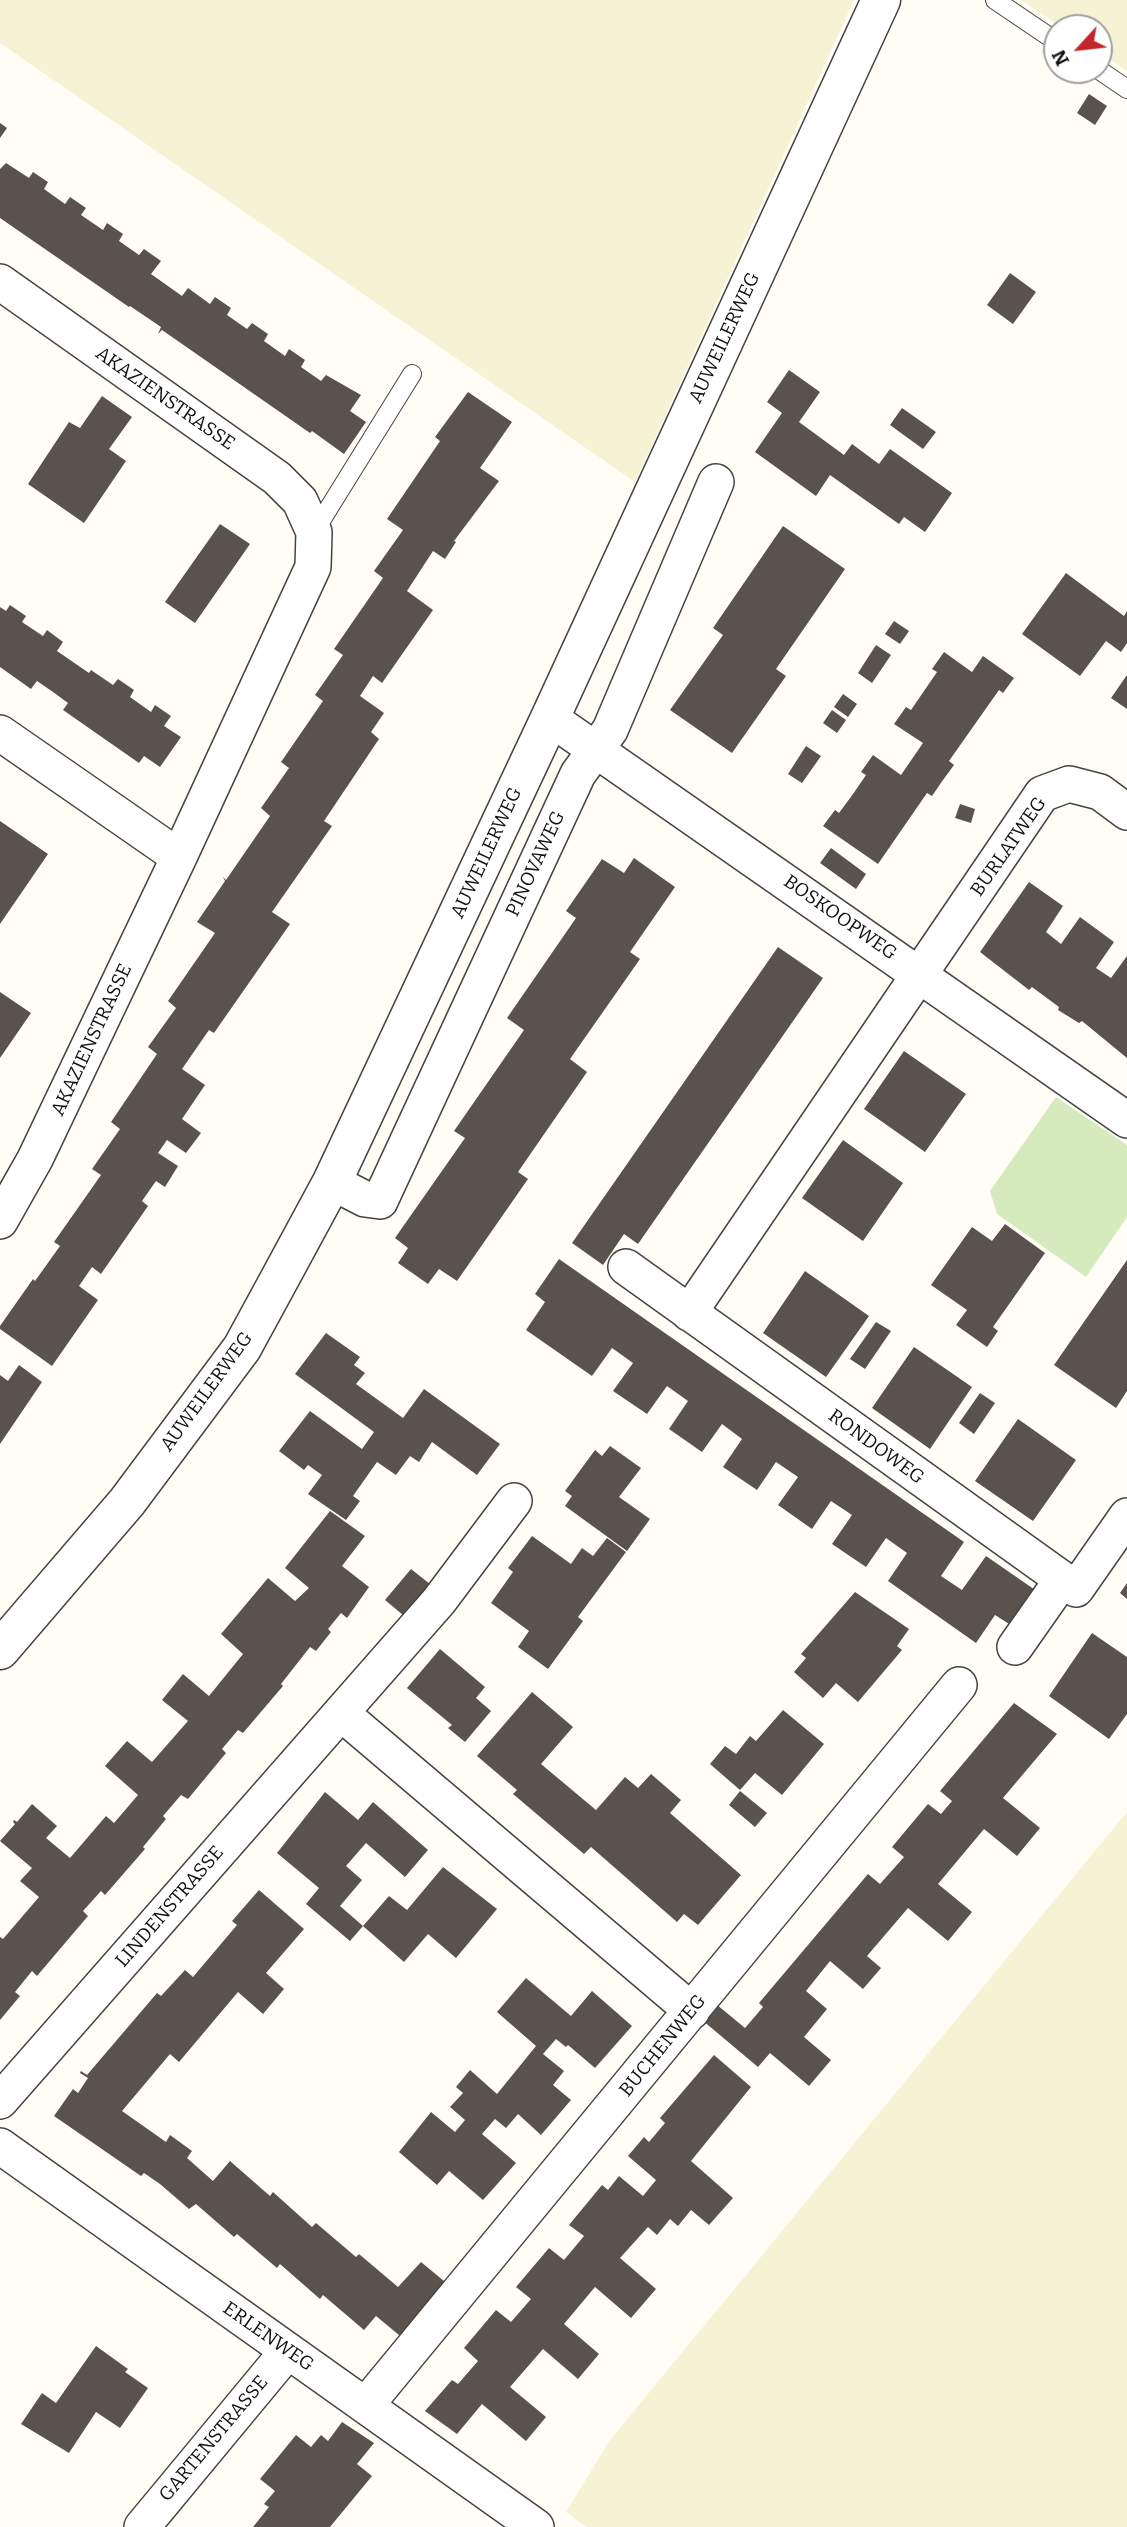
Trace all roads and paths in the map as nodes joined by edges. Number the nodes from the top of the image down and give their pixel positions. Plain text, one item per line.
1 (881, 0) edge
2 (995, 0) edge
3 (1043, 33) edge
4 (0, 282) edge
5 (412, 374) dead end
6 (716, 482) dead end
7 (314, 531) junction
8 (550, 719) junction
9 (0, 733) edge
10 (597, 749) junction
11 (1127, 812) edge
12 (179, 857) junction
13 (920, 974) junction
14 (1127, 1120) edge
15 (331, 1182) junction
16 (0, 1221) edge
17 (626, 1267) dead end
18 (689, 1313) junction
19 (514, 1501) dead end
20 (1127, 1516) edge
21 (1062, 1580) junction
22 (1015, 1647) dead end
23 (0, 1650) edge
24 (960, 1685) dead end
25 (341, 1713) junction
26 (692, 2011) junction
27 (0, 2101) edge
28 (0, 2146) edge
29 (287, 2352) junction
30 (366, 2405) junction
31 (142, 2527) edge
32 (536, 2527) edge

1 - 8 street, AUWEILERWEG
2 - 3 lane
4 - 7 street, AKAZIENSTRASSE
5 - 7 lane
6 - 10 street, PINOVAWEG
7 - 12 street, AKAZIENSTRASSE
8 - 10 street, BOSKOOPWEG
8 - 15 street, AUWEILERWEG
9 - 12 street
10 - 13 street, BOSKOOPWEG
10 - 15 street, PINOVAWEG
11 - 13 street, BURLATWEG
12 - 16 street, AKAZIENSTRASSE
13 - 14 street, BOSKOOPWEG
13 - 18 street
15 - 23 street, AUWEILERWEG
17 - 18 street, RONDOWEG
18 - 21 street, RONDOWEG
19 - 25 street, LINDENSTRASSE
20 - 21 street
21 - 22 street
24 - 26 street, BUCHENWEG
25 - 26 street
25 - 27 street, LINDENSTRASSE
26 - 30 street, BUCHENWEG
28 - 29 street, ERLENWEG
29 - 30 street, ERLENWEG
29 - 31 street, GARTENSTRASSE
30 - 32 street, ERLENWEG

